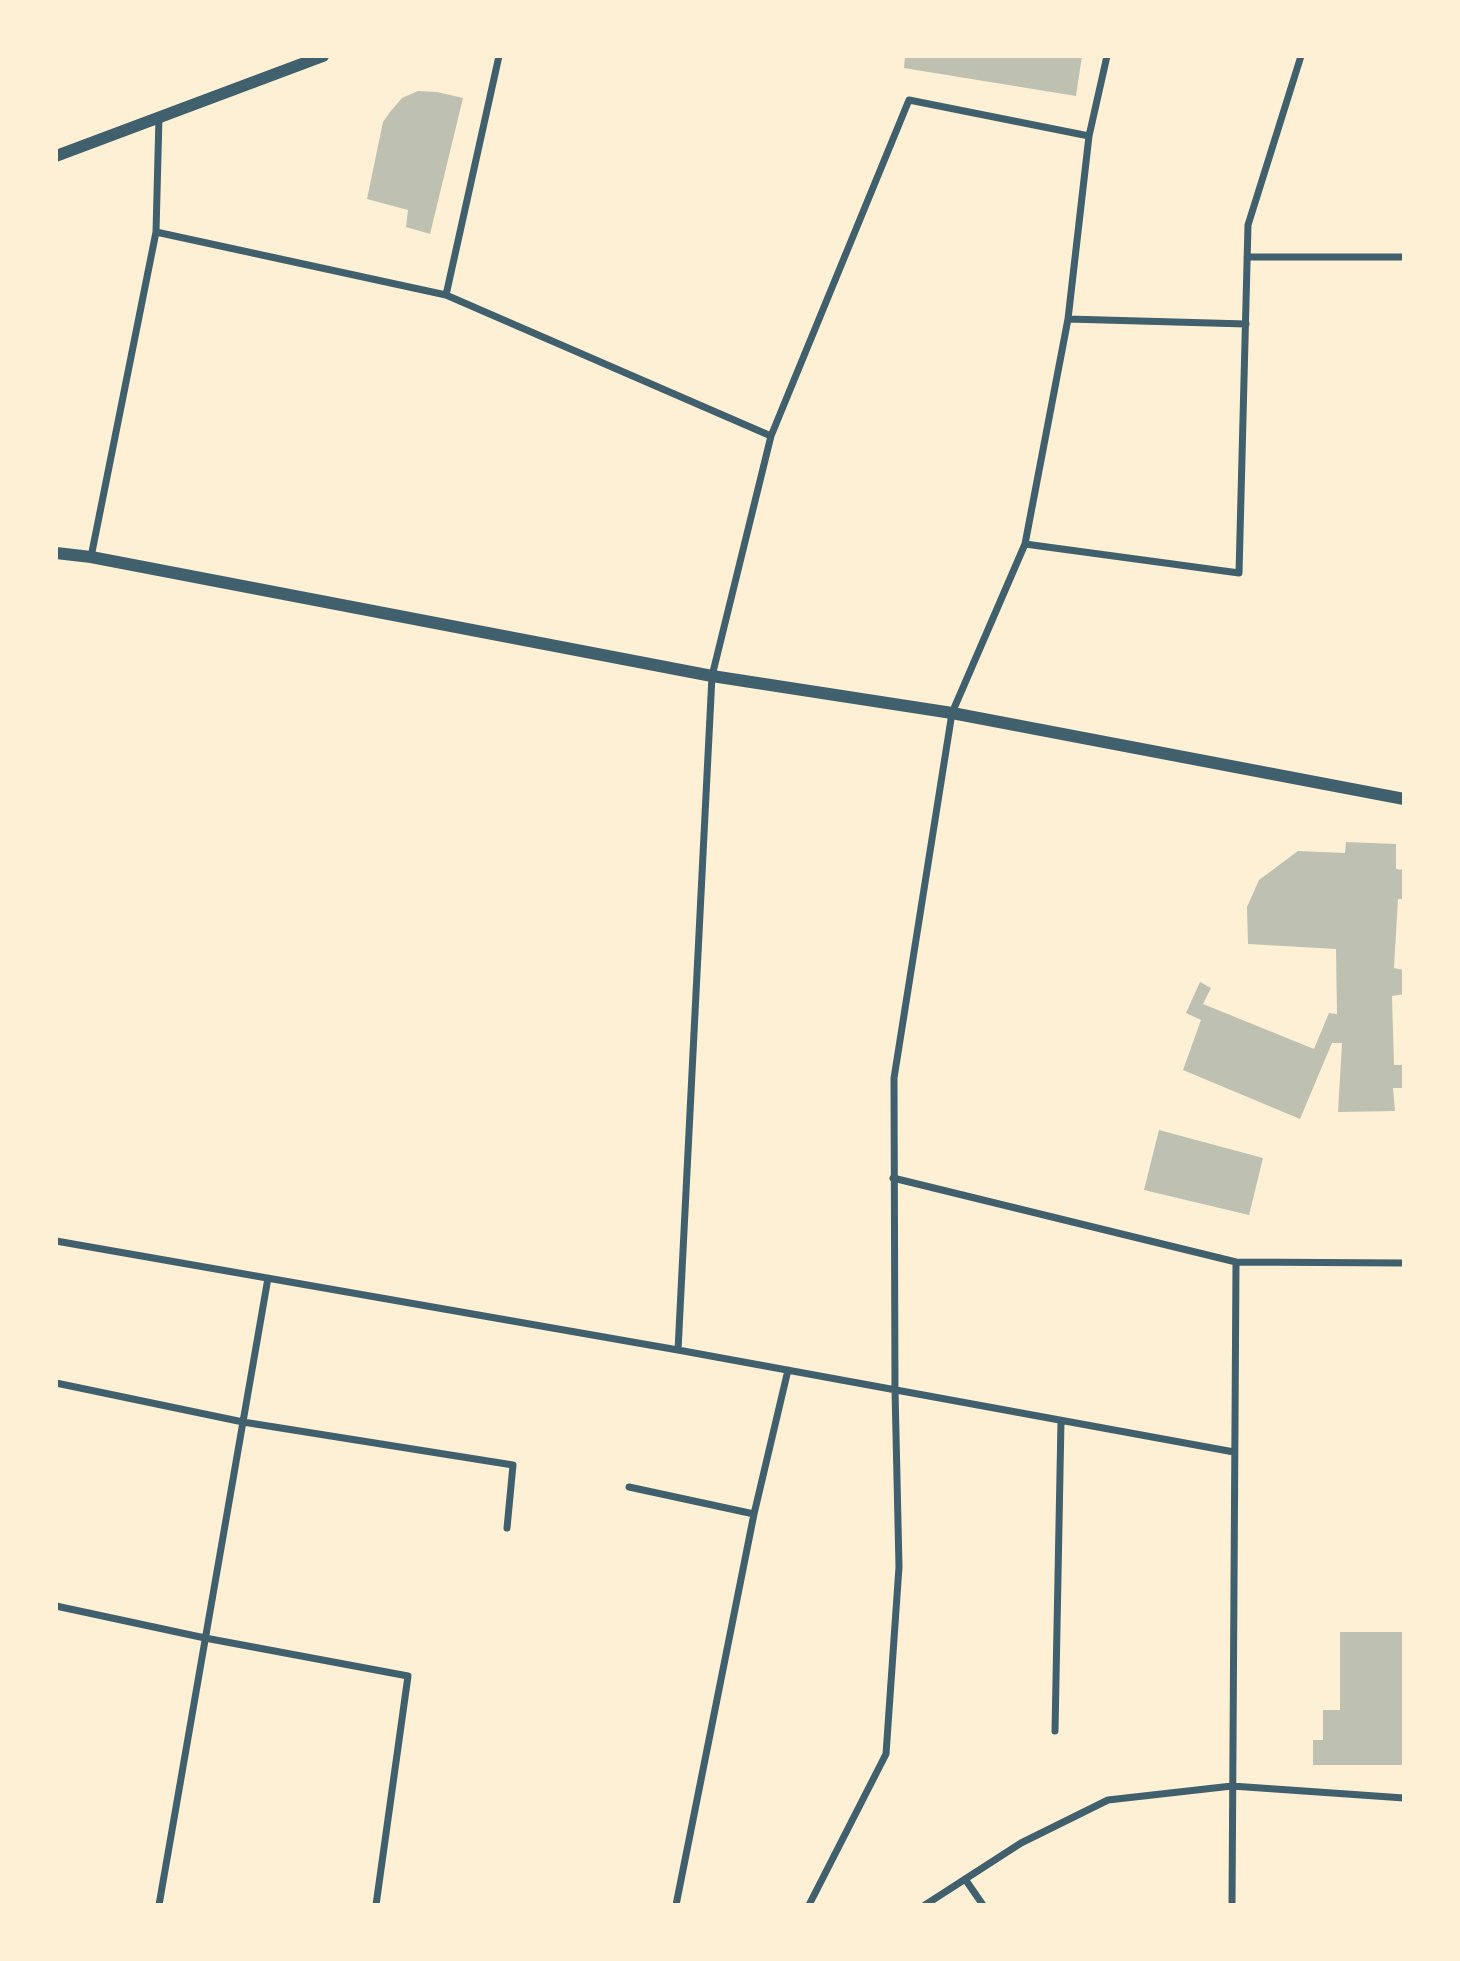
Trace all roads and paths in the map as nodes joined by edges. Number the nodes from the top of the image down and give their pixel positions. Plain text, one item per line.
1 (323, 56) edge
2 (499, 56) edge
3 (1107, 56) edge
4 (1301, 56) edge
5 (159, 117) junction
6 (1089, 136) junction
7 (56, 156) edge
8 (156, 232) junction
9 (1247, 257) junction
10 (1404, 257) edge
11 (446, 295) junction
12 (1068, 319) junction
13 (1245, 324) junction
14 (771, 436) junction
15 (1025, 544) junction
16 (56, 553) edge
17 (91, 557) junction
18 (712, 676) junction
19 (952, 713) junction
20 (1404, 799) edge
21 (893, 1178) junction
22 (56, 1241) edge
23 (1236, 1262) junction
24 (1404, 1263) edge
25 (268, 1278) junction
26 (678, 1350) junction
27 (788, 1370) junction
28 (56, 1383) edge
29 (895, 1390) junction
30 (1061, 1421) junction
31 (243, 1422) junction
32 (1234, 1452) junction
33 (629, 1487) dead end
34 (754, 1514) junction
35 (507, 1528) dead end
36 (56, 1606) edge
37 (205, 1638) junction
38 (1055, 1731) dead end
39 (1232, 1786) junction
40 (1404, 1798) edge
41 (965, 1879) junction
42 (159, 1905) edge
43 (376, 1905) edge
44 (676, 1905) edge
45 (809, 1905) edge
46 (925, 1905) edge
47 (983, 1905) edge
48 (1232, 1905) edge

1 - 5 street
2 - 11 street
3 - 6 street
4 - 9 street
5 - 7 street
5 - 8 street
6 - 12 street
6 - 14 street
8 - 11 street
8 - 17 street
9 - 10 street
9 - 13 street
11 - 14 street
12 - 13 street
12 - 15 street
13 - 15 street
14 - 18 street
15 - 19 street
16 - 17 street
17 - 18 street
18 - 19 street
18 - 26 street
19 - 20 street
19 - 21 street
21 - 23 street
21 - 29 street
22 - 25 street
23 - 24 street
23 - 32 street
25 - 26 street
25 - 31 street
26 - 27 street
27 - 29 street
27 - 34 street
28 - 31 street
29 - 30 street
29 - 45 street
30 - 32 street
30 - 38 street
31 - 35 street
31 - 37 street
32 - 39 street
33 - 34 street
34 - 44 street
36 - 37 street
37 - 42 street
37 - 43 street
39 - 40 street
39 - 41 street
39 - 48 street
41 - 46 street
41 - 47 street

